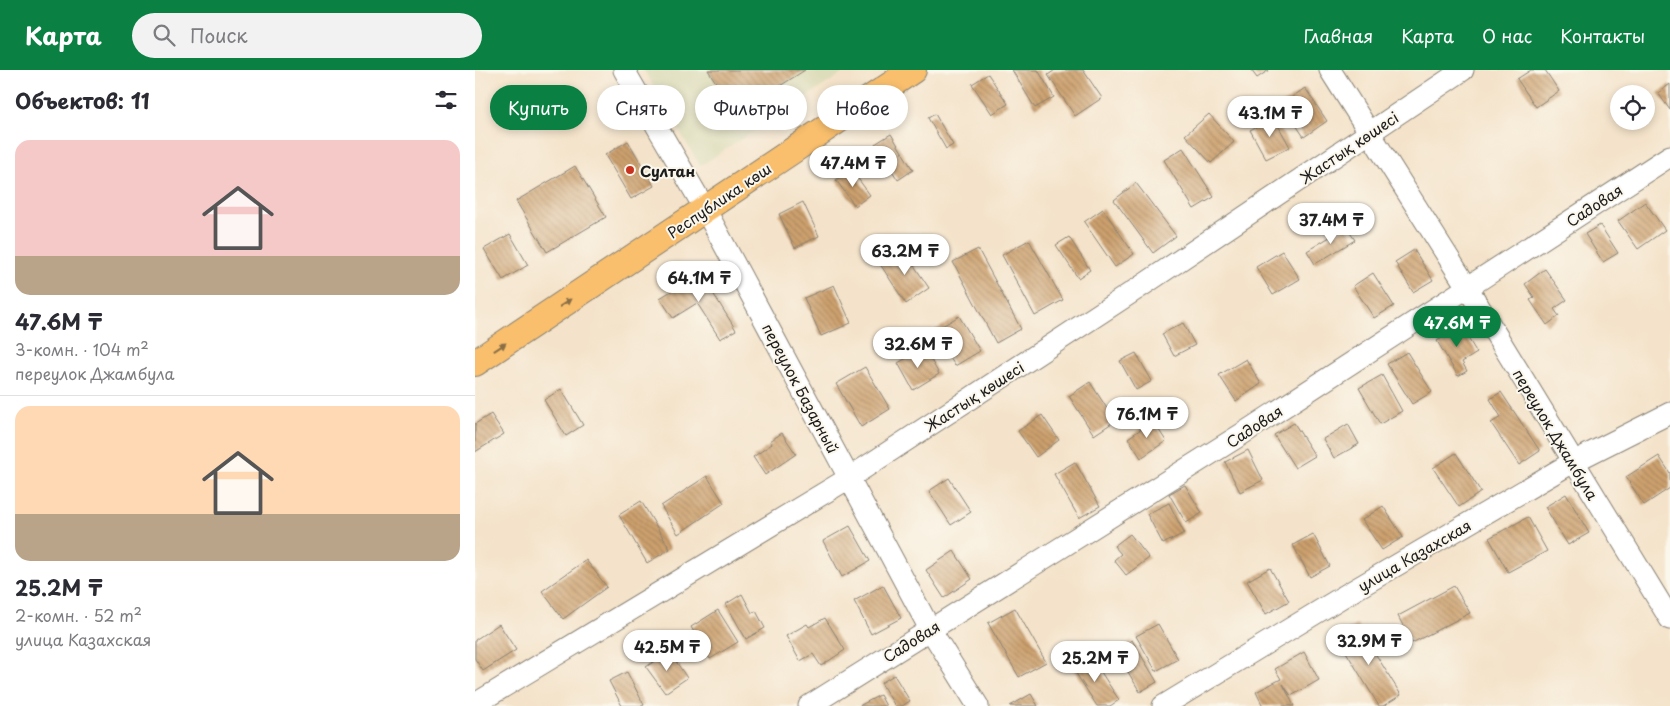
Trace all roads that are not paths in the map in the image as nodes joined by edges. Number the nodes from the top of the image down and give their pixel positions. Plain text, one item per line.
1 (624, 70) edge
2 (913, 70) edge
3 (1331, 70) edge
4 (1463, 70) edge
5 (1371, 133) junction
6 (1670, 156) edge
7 (705, 209) junction
8 (1467, 287) junction
9 (475, 363) edge
10 (1670, 413) edge
11 (1573, 462) junction
12 (849, 478) junction
13 (1670, 619) edge
14 (930, 629) junction
15 (475, 704) edge
16 (809, 706) edge
17 (978, 706) edge
18 (1163, 706) edge

1 - 7 street, переулок Базарный
2 - 7 main road, Республика көш
3 - 5 street, переулок Джамбула
4 - 5 street, Жастық көшесі
5 - 8 street, переулок Джамбула
5 - 12 street, Жастық көшесі
6 - 8 street, Садовая
9 -> 7 main road, Республика көш
7 - 12 street, переулок Базарный
8 - 11 street, переулок Джамбула
8 - 14 street, Садовая
10 - 11 street, улица Казахская
11 - 13 street, переулок Джамбула
11 - 18 street, улица Казахская
12 - 14 street, переулок Базарный
12 - 15 street, Жастық көшесі
14 - 16 street, Садовая
14 - 17 street, переулок Базарный

